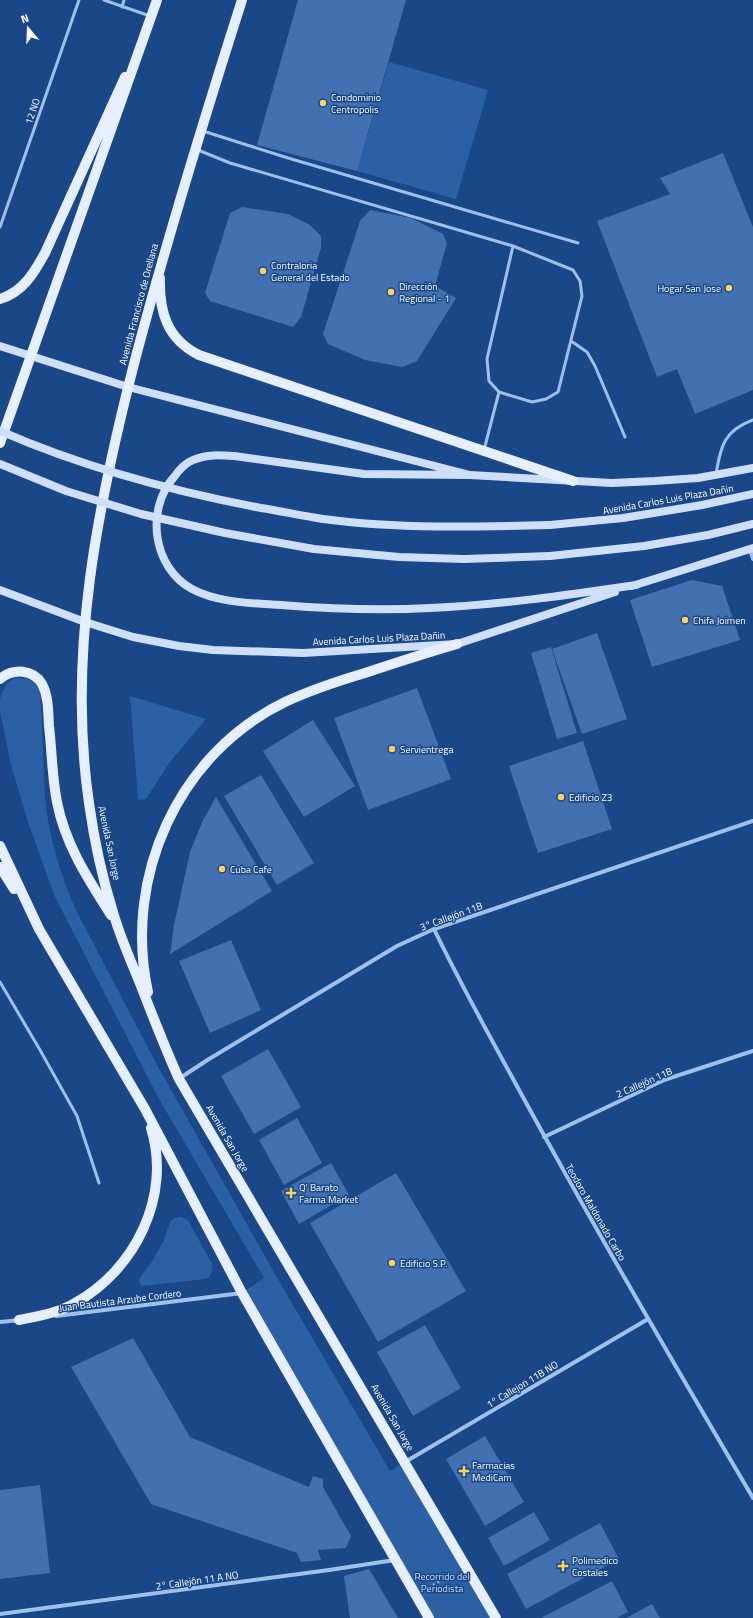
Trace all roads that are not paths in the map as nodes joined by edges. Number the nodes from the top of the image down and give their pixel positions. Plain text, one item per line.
1 (79, 0) edge
2 (104, 0) edge
3 (124, 0) edge
4 (157, 0) edge
5 (242, 0) edge
6 (122, 7) junction
7 (152, 16) junction
8 (201, 131) junction
9 (196, 150) junction
10 (0, 227) edge
11 (578, 243) dead end
12 (513, 246) junction
13 (160, 264) junction
14 (0, 299) edge
15 (571, 341) junction
16 (0, 346) edge
17 (32, 356) junction
18 (128, 387) junction
19 (499, 392) junction
20 (753, 420) edge
21 (0, 431) edge
22 (625, 437) dead end
23 (0, 443) edge
24 (484, 451) junction
25 (0, 464) edge
26 (753, 468) edge
27 (716, 474) junction
28 (470, 475) junction
29 (573, 481) junction
30 (753, 494) edge
31 (753, 524) edge
32 (752, 549) edge
33 (753, 559) edge
34 (636, 585) junction
35 (0, 590) edge
36 (85, 622) junction
37 (457, 644) junction
38 (0, 679) edge
39 (753, 822) edge
40 (0, 846) edge
41 (0, 867) edge
42 (117, 925) junction
43 (39, 929) junction
44 (434, 929) junction
45 (0, 982) edge
46 (166, 1051) junction
47 (753, 1051) edge
48 (179, 1078) junction
49 (145, 1109) junction
50 (544, 1137) junction
51 (99, 1183) dead end
52 (242, 1293) junction
53 (648, 1319) junction
54 (20, 1320) junction
55 (0, 1322) edge
56 (405, 1462) junction
57 (753, 1498) edge
58 (396, 1560) junction
59 (0, 1614) edge
60 (429, 1618) edge
61 (496, 1618) edge

1 - 10 lane, 12 NO
2 - 6 lane
3 - 6 lane
4 - 7 main road
5 - 8 main road, Avenida Francisco de Orellana
6 - 7 lane
7 - 14 main road
7 - 17 main road
8 - 9 main road, Avenida Francisco de Orellana
8 - 11 lane
9 - 12 lane
9 - 13 main road, Avenida Francisco de Orellana
12 - 15 lane
12 - 19 lane
13 - 18 main road, Avenida Francisco de Orellana
13 - 24 main road
15 - 19 lane
15 - 22 lane
16 - 17 main road, Avenida Carlos Luis Plaza Dañin
17 - 18 main road, Avenida Carlos Luis Plaza Dañin
17 - 23 main road
18 - 28 main road, Avenida Carlos Luis Plaza Dañin
18 - 36 main road, Avenida Francisco de Orellana
19 - 24 lane
20 - 27 lane
21 - 30 main road, Avenida Carlos Luis Plaza Dañin, bridge
24 - 29 main road
25 - 31 main road, bridge
26 - 27 main road, Avenida Carlos Luis Plaza Dañin
27 - 29 main road, Avenida Carlos Luis Plaza Dañin
28 - 29 main road, Avenida Carlos Luis Plaza Dañin
28 - 34 main road
32 - 33 street
32 - 34 main road, Avenida Carlos Luis Plaza Dañin
34 - 37 main road, Avenida Carlos Luis Plaza Dañin
35 - 36 main road, Avenida Carlos Luis Plaza Dañin
36 - 37 main road, Avenida Carlos Luis Plaza Dañin
36 - 42 main road, Avenida San Jorge
37 - 46 main road
38 - 42 main road
39 - 44 street, 3° Callejón 11B
40 - 43 main road
41 - 43 main road
42 - 46 main road, Avenida San Jorge
43 - 49 main road
44 - 48 street, 3° Callejón 11B
44 - 50 street, Teodoro Maldonado Carbo
45 - 51 lane
46 - 48 main road, Avenida San Jorge
47 - 50 street, 2 Callejón 11B
48 - 56 main road, Avenida San Jorge
49 - 52 main road
49 - 54 main road
50 - 53 street, Teodoro Maldonado Carbo
52 - 54 street, Juan Bautista Arzube Cordero
52 - 58 main road
53 - 56 street, 1° Callejon 11B NO
53 - 57 street, Teodoro Maldonado Carbo
54 - 55 street, Juan Bautista Arzube Cordero
56 - 61 main road, Avenida San Jorge
58 - 59 street, 2° Callejón 11 A NO
58 - 60 main road

